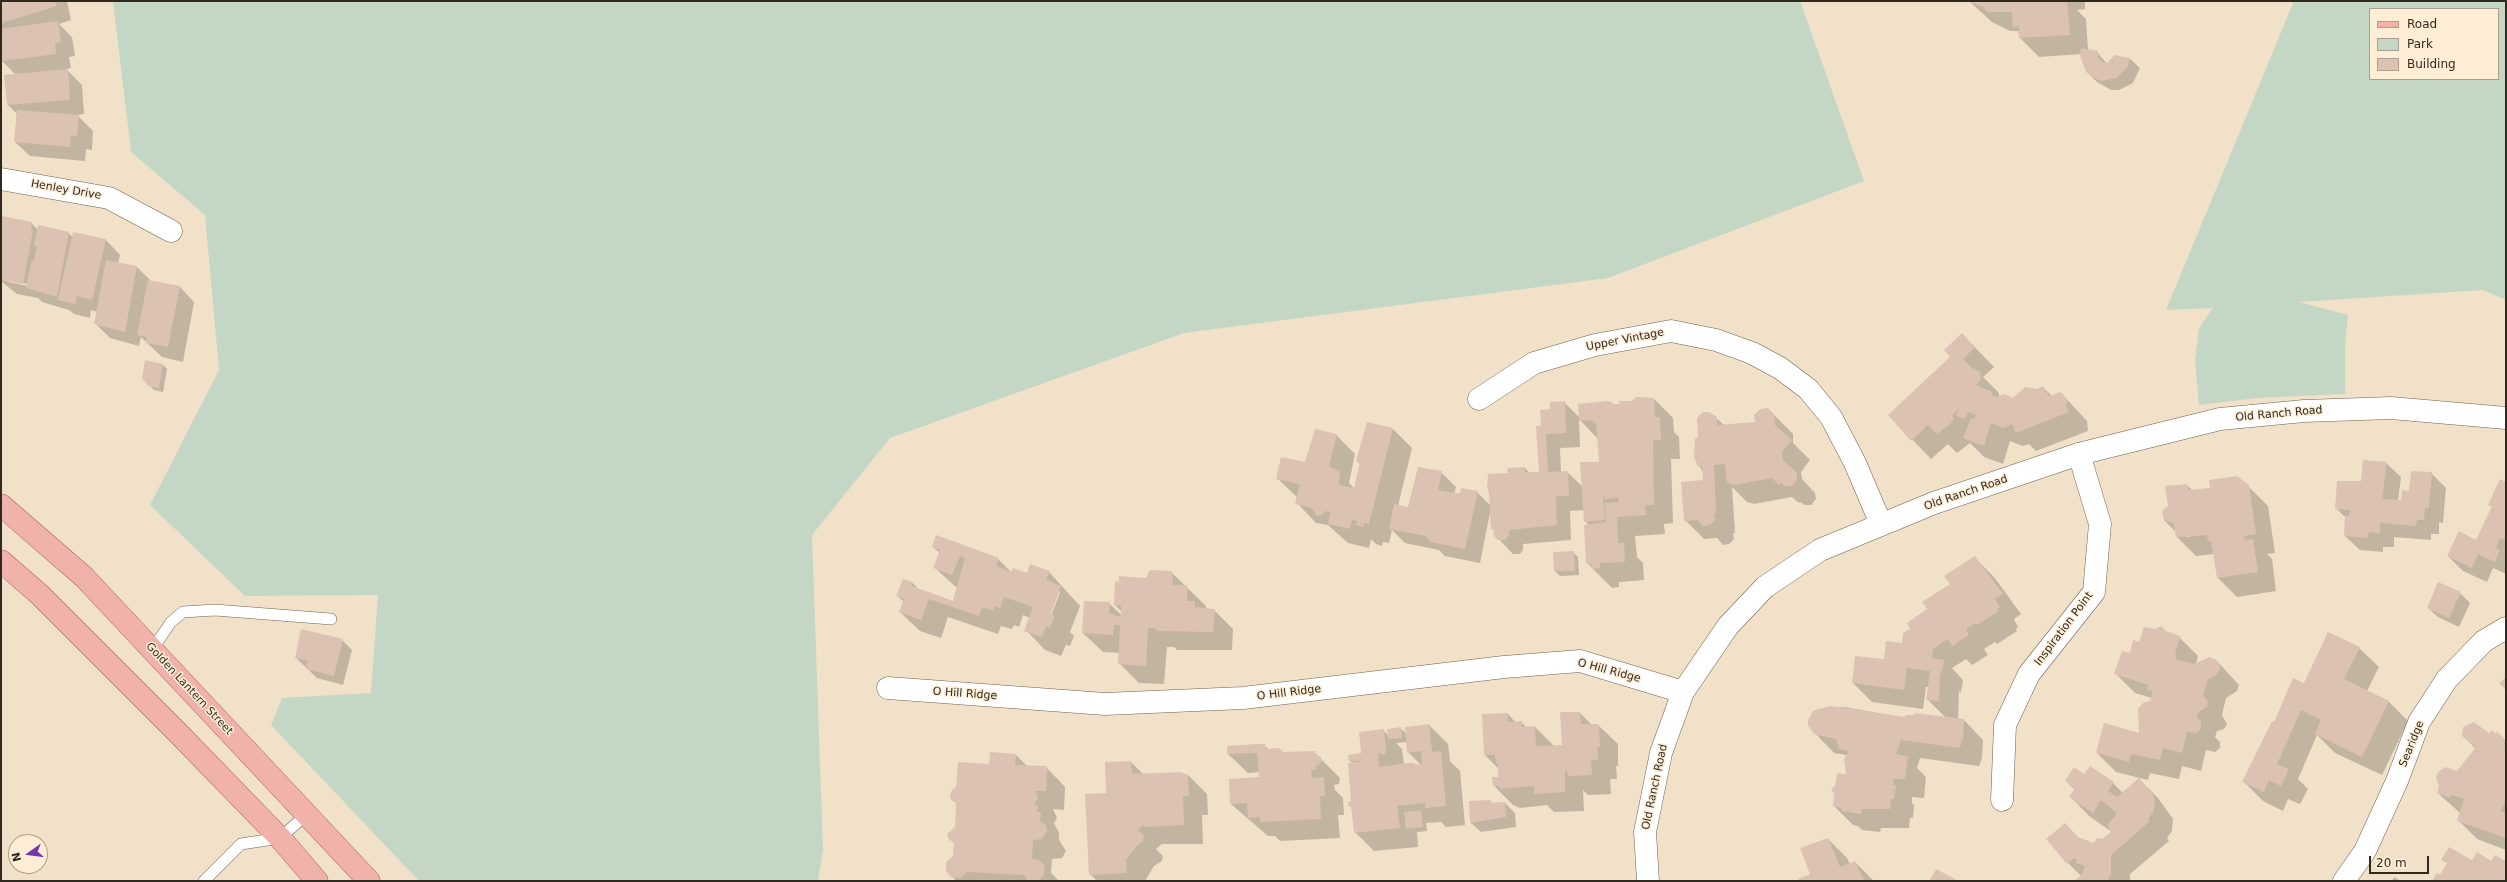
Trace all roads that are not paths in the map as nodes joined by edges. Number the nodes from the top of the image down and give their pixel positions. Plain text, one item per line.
1 (1, 179) edge
2 (171, 231) dead end
3 (1479, 399) dead end
4 (2506, 418) edge
5 (2079, 454) junction
6 (1, 505) edge
7 (1881, 524) junction
8 (1, 561) edge
9 (331, 619) dead end
10 (2506, 628) edge
11 (152, 650) junction
12 (888, 688) dead end
13 (1683, 692) junction
14 (2002, 800) dead end
15 (307, 814) junction
16 (280, 838) junction
17 (204, 881) edge
18 (317, 881) edge
19 (368, 881) edge
20 (1648, 881) edge
21 (2344, 881) edge

1 - 2 street, Henley Drive
3 - 7 street, Upper Vintage
4 - 5 street, Old Ranch Road
5 - 7 street, Old Ranch Road
5 - 14 street, Inspiration Point
6 - 11 main road, Golden Lantern Street
7 - 13 street, Old Ranch Road
8 - 16 main road
9 - 11 lane
10 - 21 street, Searidge
11 - 15 main road, Golden Lantern Street
12 - 13 street, O Hill Ridge
13 - 20 street, Old Ranch Road
15 - 16 lane
15 - 19 main road, Golden Lantern Street
16 - 17 lane
16 - 18 main road

